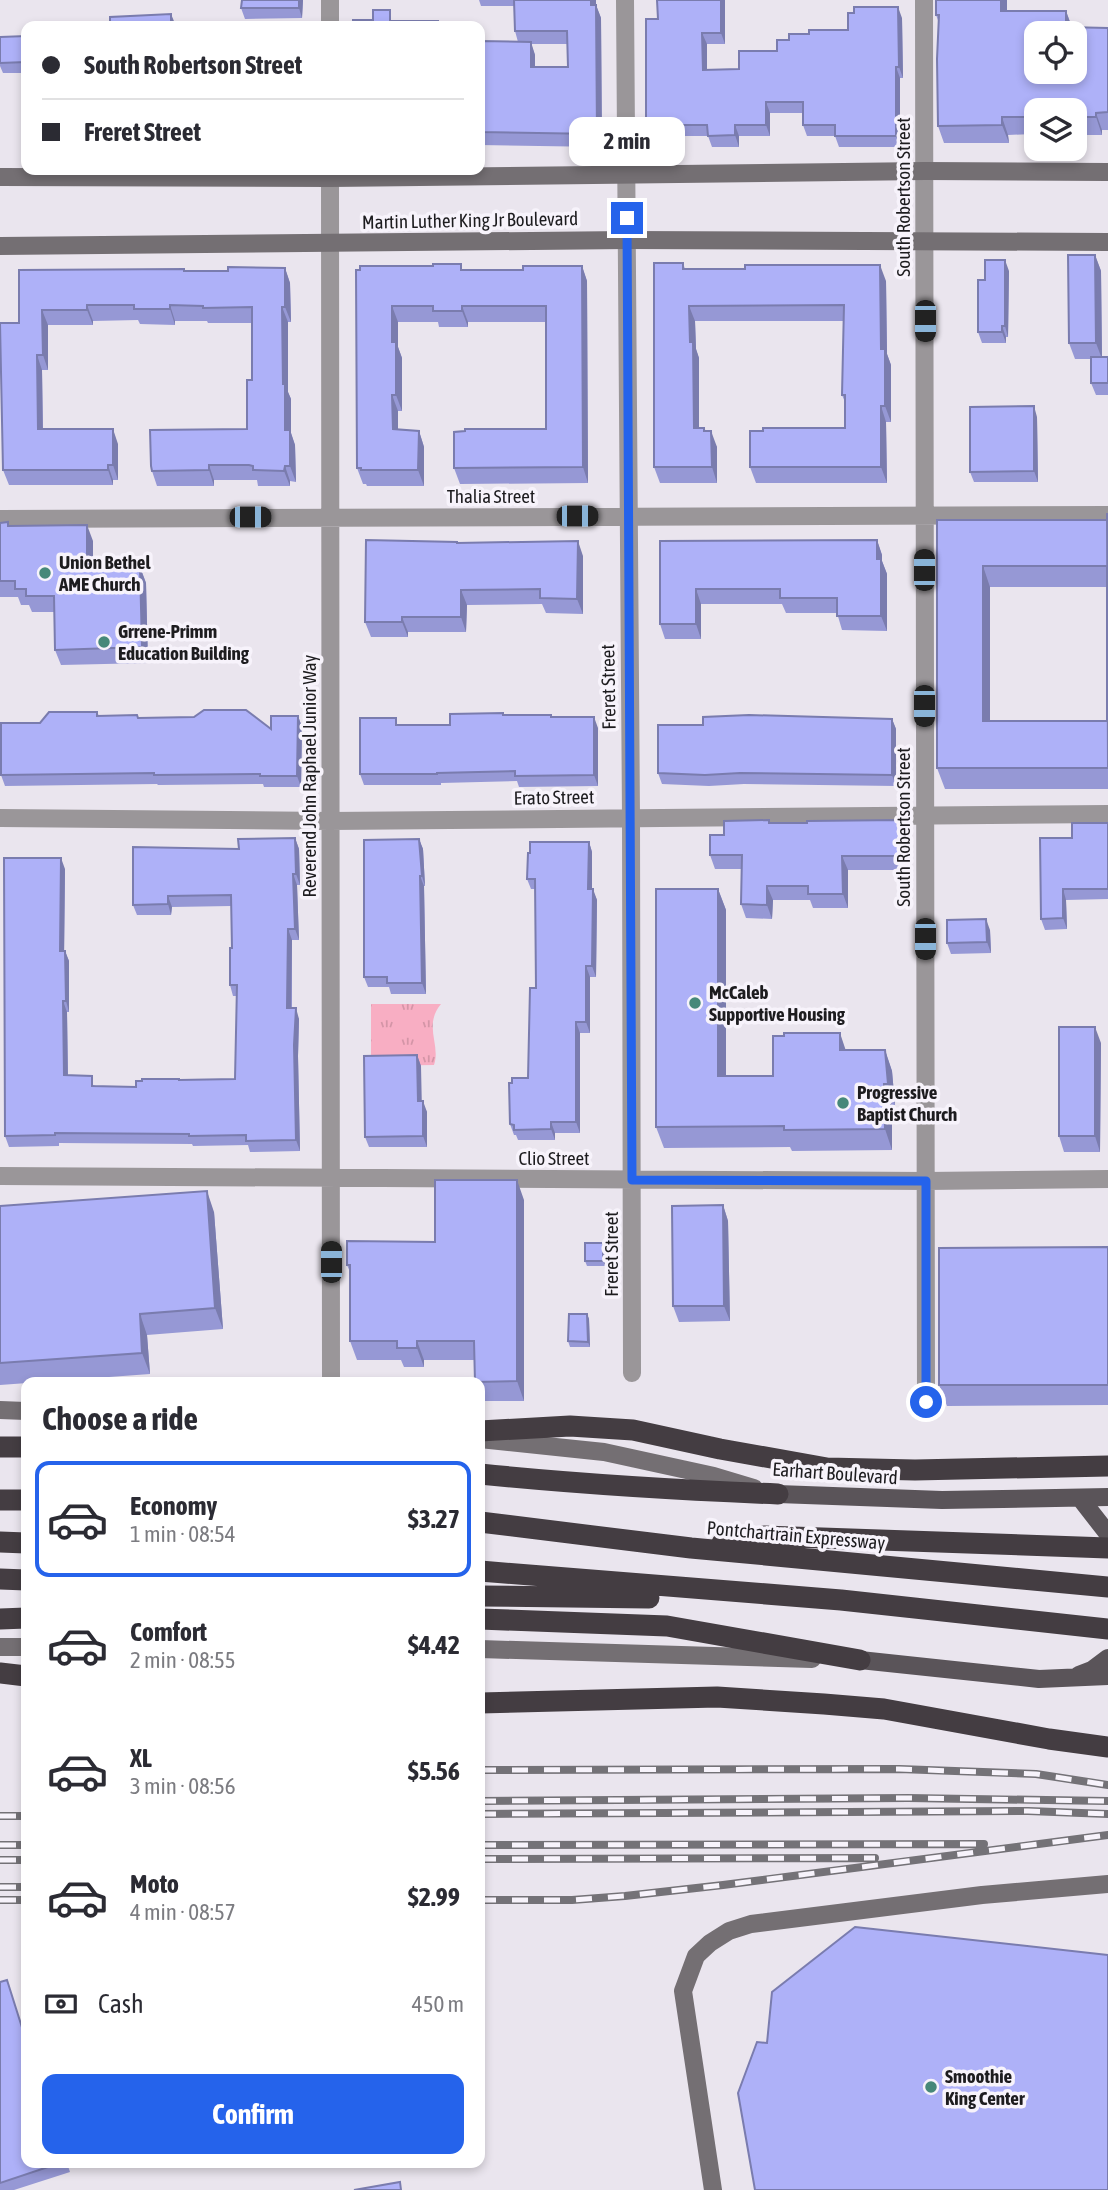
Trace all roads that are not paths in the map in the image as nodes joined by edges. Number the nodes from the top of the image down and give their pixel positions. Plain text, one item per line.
1 (330, 0) edge
2 (625, 0) edge
3 (923, 0) edge
4 (330, 21) edge
5 (925, 171) junction
6 (1108, 172) edge
7 (220, 175) edge
8 (330, 175) edge
9 (478, 175) edge
10 (627, 176) junction
11 (0, 177) edge
12 (627, 240) junction
13 (1108, 242) edge
14 (331, 243) junction
15 (925, 243) junction
16 (0, 246) edge
17 (1108, 515) edge
18 (628, 516) junction
19 (924, 516) junction
20 (330, 517) junction
21 (0, 519) edge
22 (924, 814) junction
23 (1108, 814) edge
24 (631, 817) junction
25 (0, 818) edge
26 (330, 821) junction
27 (0, 1176) edge
28 (330, 1179) junction
29 (1108, 1179) edge
30 (632, 1180) junction
31 (926, 1181) junction
32 (632, 1373) dead end
33 (331, 1377) edge
34 (926, 1402) dead end
35 (0, 1410) edge
36 (21, 1411) edge
37 (485, 1431) edge
38 (485, 1440) edge
39 (0, 1447) edge
40 (21, 1447) edge
41 (1108, 1466) edge
42 (485, 1475) edge
43 (778, 1494) junction
44 (1108, 1497) edge
45 (1080, 1498) junction
46 (0, 1500) edge
47 (21, 1500) edge
48 (485, 1523) edge
49 (1108, 1534) edge
50 (0, 1542) edge
51 (21, 1543) edge
52 (691, 1548) junction
53 (1108, 1548) edge
54 (485, 1571) edge
55 (0, 1579) edge
56 (21, 1580) edge
57 (1108, 1587) edge
58 (485, 1596) edge
59 (841, 1600) junction
60 (21, 1618) edge
61 (0, 1619) edge
62 (485, 1619) edge
63 (1108, 1629) edge
64 (0, 1647) edge
65 (21, 1647) edge
66 (485, 1649) edge
67 (1108, 1658) edge
68 (860, 1660) junction
69 (0, 1673) edge
70 (21, 1675) edge
71 (1108, 1676) edge
72 (1072, 1678) junction
73 (485, 1703) edge
74 (1108, 1747) edge
75 (1108, 1884) edge
76 (713, 2190) edge

1 - 4 street
2 - 10 street, Freret Street
3 - 5 street, South Robertson Street
5 - 6 street
5 - 10 street
5 - 15 street, South Robertson Street
7 - 11 street
8 - 14 street, Reverend John Raphael Junior Way
9 - 10 street
10 - 12 street, Freret Street
12 - 14 street, Martin Luther King Jr Boulevard
12 - 15 street, Martin Luther King Jr Boulevard
12 - 18 street, Freret Street
13 - 15 street, Martin Luther King Jr Boulevard
14 - 16 street, Martin Luther King Jr Boulevard
14 - 20 street, Reverend John Raphael Junior Way
15 - 19 street, South Robertson Street
17 - 19 street, Thalia Street
18 - 19 street, Thalia Street
18 - 20 street, Thalia Street
18 - 24 street, Freret Street
19 - 22 street, South Robertson Street
20 - 21 street, Thalia Street
20 - 26 street, Reverend John Raphael Junior Way
22 - 23 street, Erato Street
22 - 24 street, Erato Street
22 - 31 street, South Robertson Street
24 - 26 street, Erato Street
24 - 30 street, Freret Street
25 - 26 street, Erato Street
26 - 28 street, Reverend John Raphael Junior Way
27 - 28 street, Clio Street
28 - 30 street, Clio Street
28 - 33 street, Reverend John Raphael Junior Way
29 - 31 street, Clio Street
30 - 31 street, Clio Street
30 - 32 street, Freret Street
31 - 34 street, South Robertson Street
35 - 36 street
37 - 41 highway
38 - 43 street, Earhart Boulevard
39 - 40 highway
42 - 43 highway
43 - 45 main road, Earhart Boulevard
44 - 45 main road, Earhart Boulevard
45 - 49 main road
46 - 47 highway
48 - 52 highway, Pontchartrain Expressway
50 - 51 highway
52 - 53 highway
52 - 57 highway, Pontchartrain Expressway
54 - 59 highway
55 - 56 highway
58 - 59 highway
59 - 63 highway
60 - 61 highway
62 - 68 highway
64 - 65 street
66 - 68 street
67 - 72 main road
68 - 72 main road
69 - 70 highway
71 - 72 main road
73 - 74 highway
75 - 76 street

